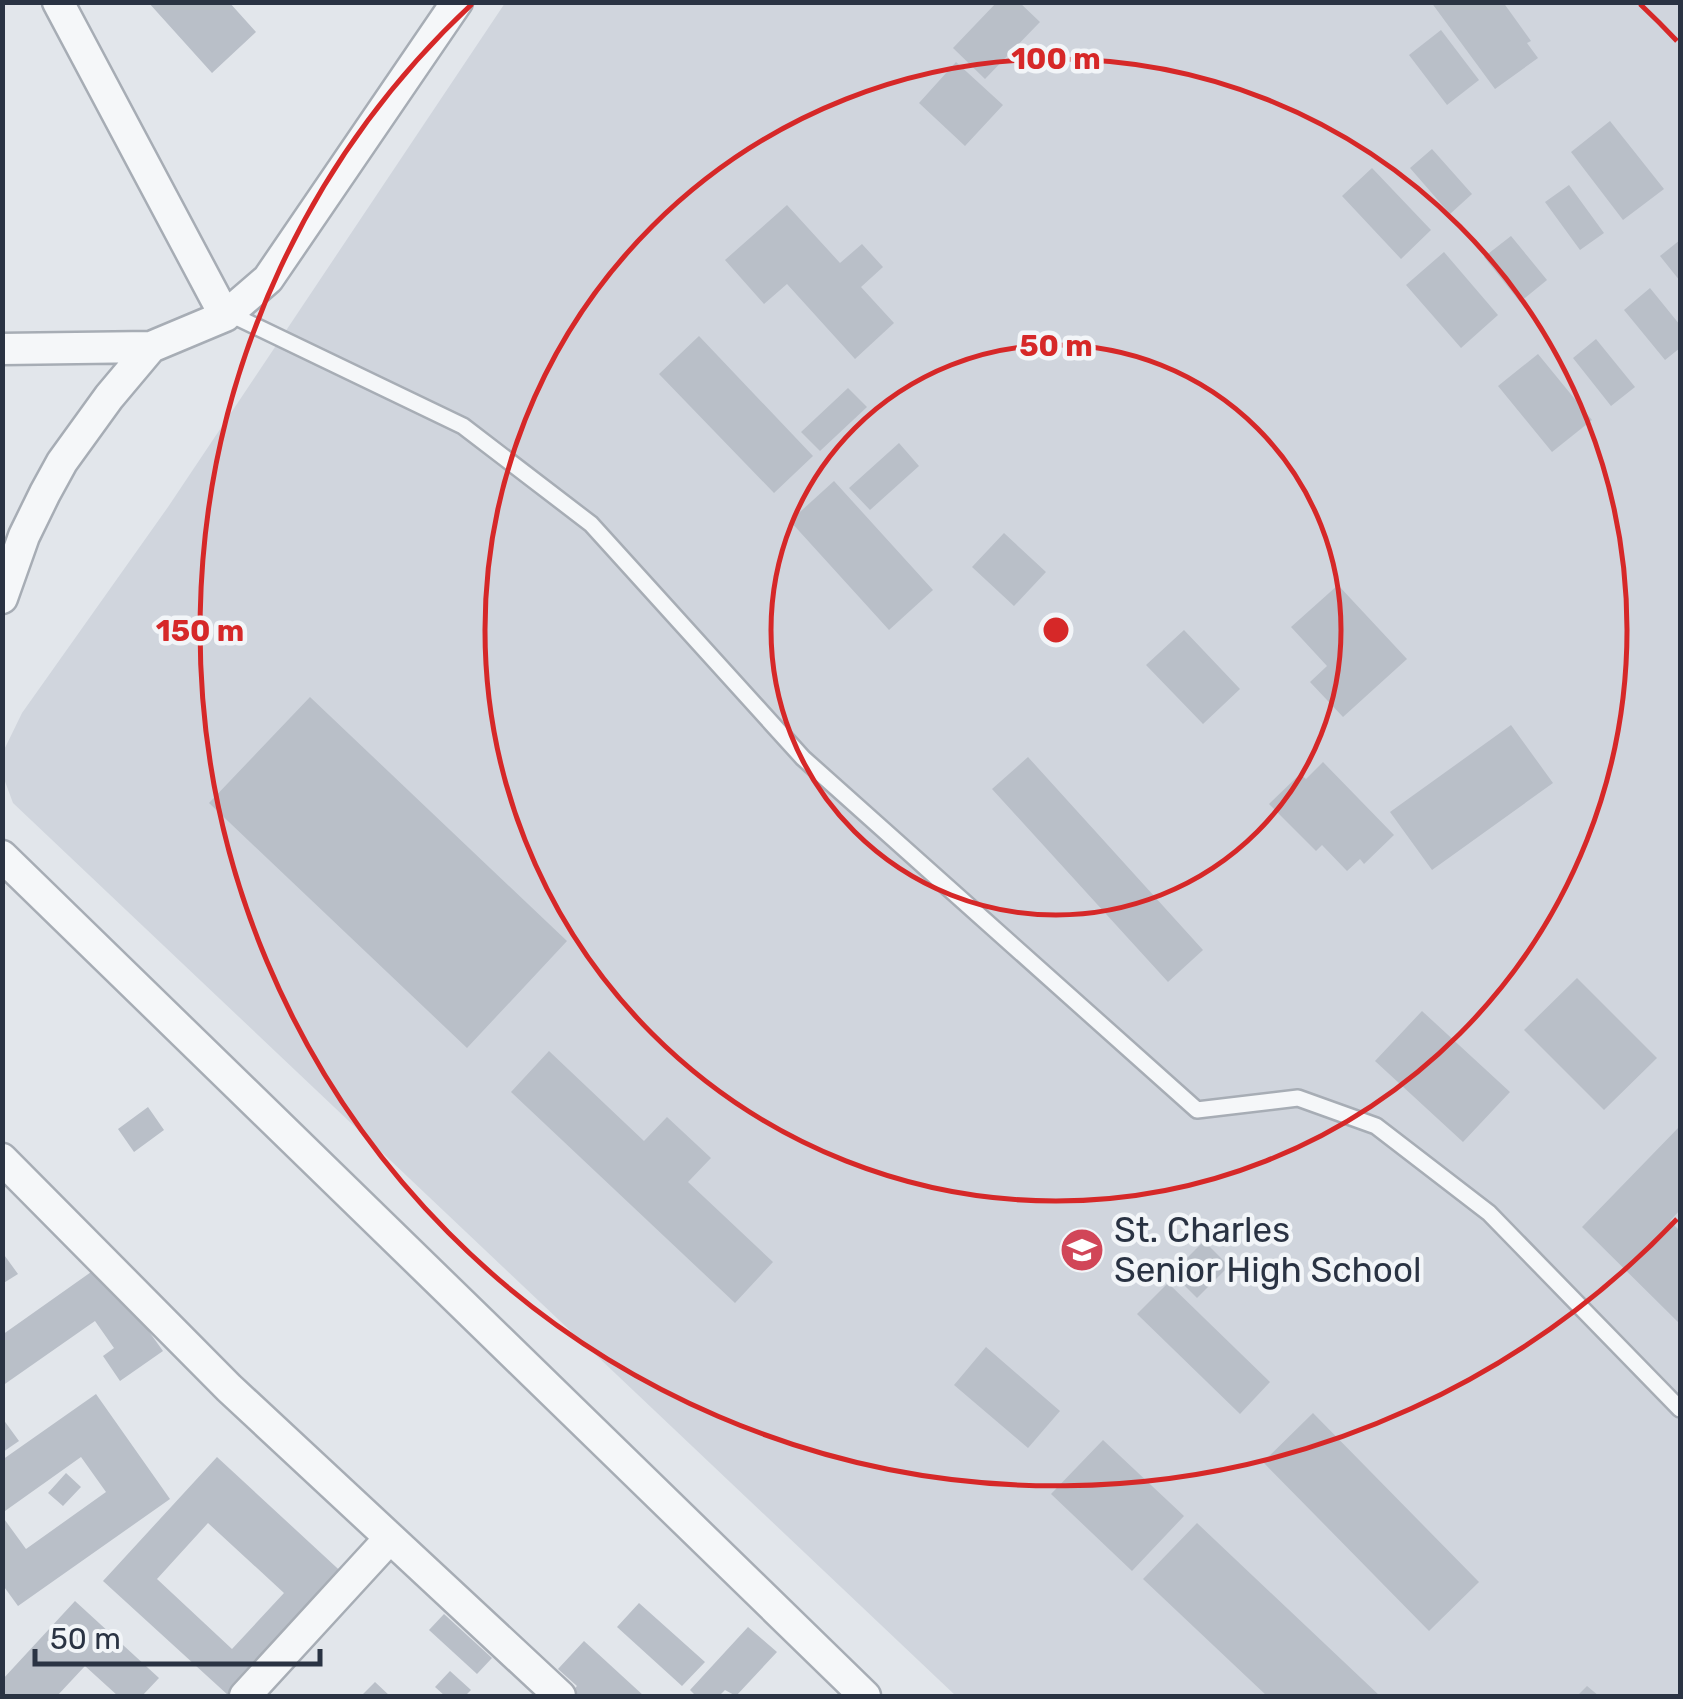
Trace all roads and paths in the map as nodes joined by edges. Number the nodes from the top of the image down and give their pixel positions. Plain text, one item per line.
1 (58, 2) edge
2 (458, 2) edge
3 (226, 315) junction
4 (151, 347) junction
5 (2, 349) edge
6 (2, 598) edge
7 (2, 856) edge
8 (2, 1159) edge
9 (1680, 1409) edge
10 (390, 1538) junction
11 (245, 1696) edge
12 (560, 1696) edge
13 (865, 1696) edge

1 - 3 street
2 - 3 street
3 - 4 street
3 - 9 lane
4 - 5 street
4 - 6 street
7 - 13 street
8 - 10 street
10 - 11 street
10 - 12 street

